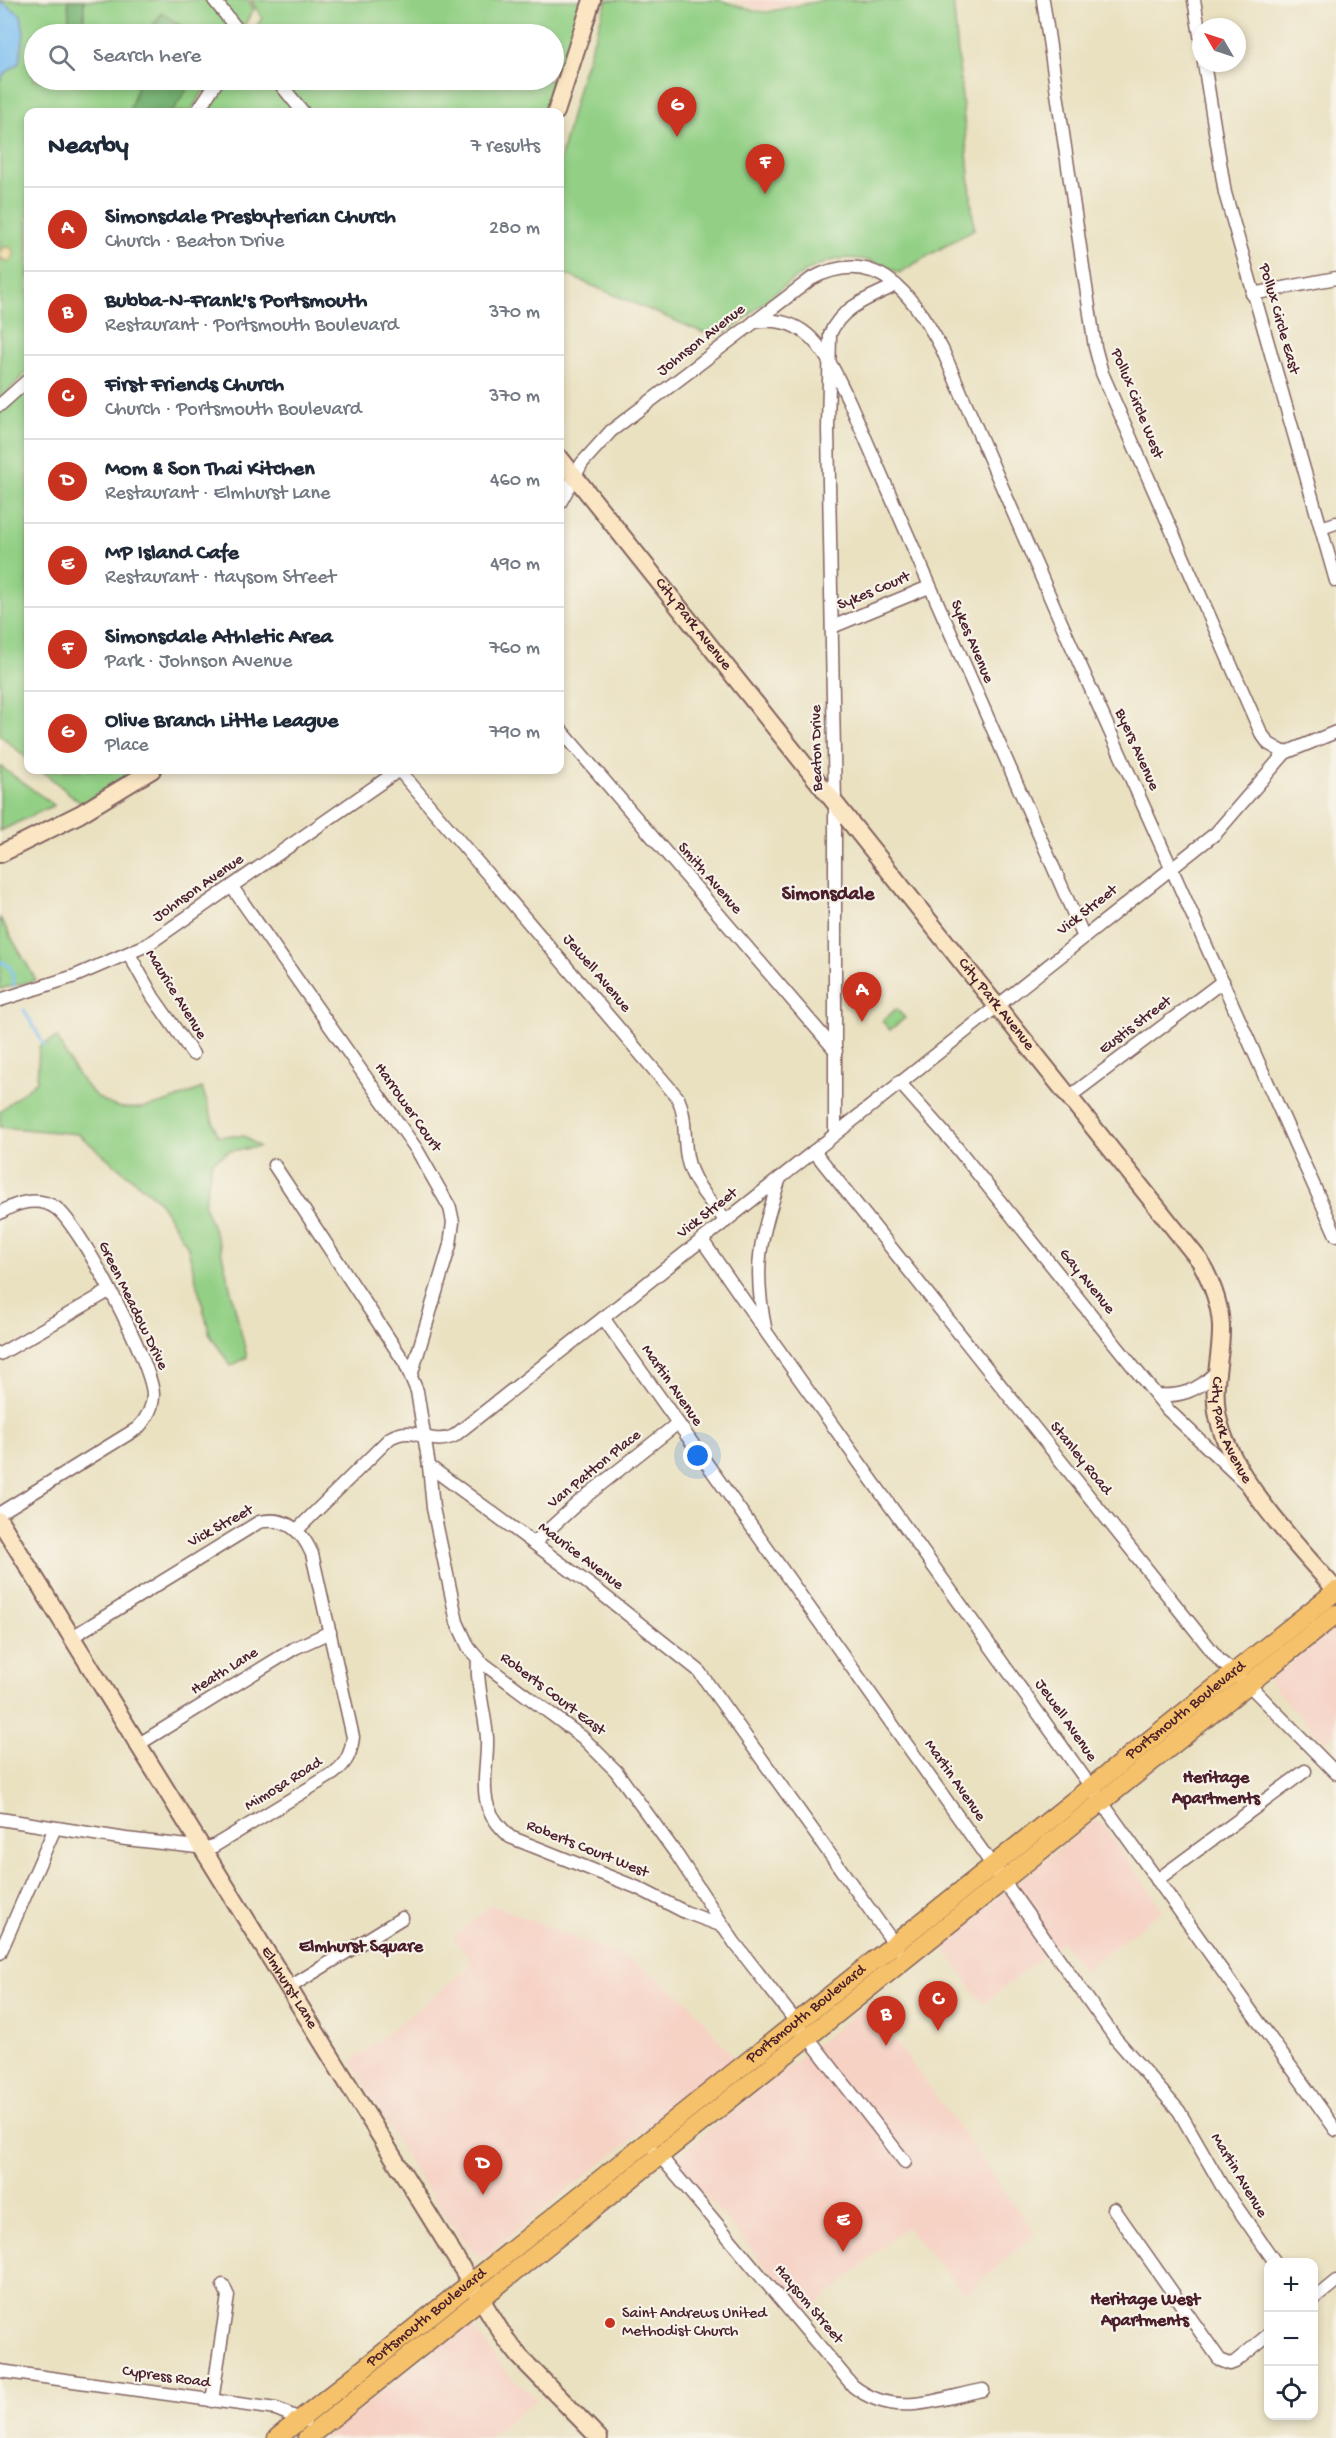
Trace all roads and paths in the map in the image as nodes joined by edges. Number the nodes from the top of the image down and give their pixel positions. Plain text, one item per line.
1 (214, 0) edge
2 (592, 0) edge
3 (1043, 0) edge
4 (1194, 0) edge
5 (1197, 18) edge
6 (233, 24) edge
7 (1205, 72) edge
8 (564, 87) edge
9 (211, 90) edge
10 (285, 90) edge
11 (563, 90) edge
12 (200, 108) edge
13 (300, 108) edge
14 (557, 108) edge
15 (1336, 278) edge
16 (896, 285) junction
17 (1252, 294) junction
18 (753, 323) junction
19 (830, 362) junction
20 (24, 384) edge
21 (0, 405) edge
22 (564, 464) edge
23 (573, 476) junction
24 (564, 495) edge
25 (1336, 524) edge
26 (1321, 528) junction
27 (1336, 581) edge
28 (929, 587) junction
29 (832, 627) junction
30 (1336, 732) edge
31 (564, 734) edge
32 (1285, 753) junction
33 (145, 774) edge
34 (393, 774) edge
35 (402, 774) edge
36 (835, 805) junction
37 (0, 854) edge
38 (1171, 867) junction
39 (232, 887) junction
40 (1083, 935) junction
41 (129, 954) junction
42 (1223, 981) junction
43 (0, 1000) edge
44 (997, 1008) junction
45 (836, 1051) junction
46 (193, 1054) dead end
47 (899, 1082) junction
48 (1069, 1097) junction
49 (835, 1134) junction
50 (814, 1151) junction
51 (274, 1165) dead end
52 (780, 1178) junction
53 (0, 1213) edge
54 (726, 1221) junction
55 (1336, 1235) edge
56 (702, 1240) junction
57 (110, 1291) junction
58 (604, 1319) junction
59 (766, 1332) junction
60 (0, 1353) edge
61 (1214, 1374) junction
62 (411, 1376) junction
63 (1156, 1395) junction
64 (678, 1423) junction
65 (427, 1438) junction
66 (429, 1466) junction
67 (1257, 1493) junction
68 (0, 1513) edge
69 (0, 1521) edge
70 (297, 1530) junction
71 (534, 1543) junction
72 (1336, 1590) edge
73 (1336, 1614) edge
74 (330, 1632) junction
75 (72, 1636) junction
76 (478, 1659) junction
77 (1233, 1672) junction
78 (1249, 1685) junction
79 (138, 1744) junction
80 (1305, 1771) dead end
81 (1336, 1773) edge
82 (1096, 1795) junction
83 (0, 1819) edge
84 (55, 1828) junction
85 (201, 1848) junction
86 (992, 1866) junction
87 (1157, 1880) junction
88 (1003, 1882) junction
89 (402, 1918) dead end
90 (723, 1926) junction
91 (895, 1944) junction
92 (0, 1953) edge
93 (906, 1959) junction
94 (290, 1987) junction
95 (796, 2023) junction
96 (807, 2039) junction
97 (1336, 2130) edge
98 (643, 2145) junction
99 (660, 2156) junction
100 (905, 2162) dead end
101 (1114, 2209) dead end
102 (1272, 2258) edge
103 (1336, 2281) edge
104 (472, 2282) junction
105 (223, 2285) dead end
106 (1318, 2296) edge
107 (482, 2298) junction
108 (1264, 2339) edge
109 (0, 2371) edge
110 (983, 2390) dead end
111 (212, 2401) junction
112 (300, 2420) junction
113 (324, 2425) junction
114 (277, 2438) edge
115 (307, 2438) edge
116 (599, 2438) edge

1 - 6 street
2 - 8 street
3 - 32 street, Pollux Circle West
4 - 5 street
7 - 17 street, Pollux Circle East
9 - 12 street
10 - 13 street
11 - 14 street
15 - 17 street
16 - 18 street, Johnson Avenue
16 - 19 street, Beaton Drive
16 - 38 street, Byers Avenue
17 - 26 street, Pollux Circle East
18 - 19 street
18 - 23 street, Johnson Avenue
19 - 28 street, Sykes Avenue
19 - 29 street, Beaton Drive
20 - 21 street
22 - 23 street, City Park Avenue
23 - 24 street, Johnson Avenue
23 - 36 street, City Park Avenue
25 - 26 street
26 - 27 street, Pollux Circle East
28 - 29 street, Sykes Court
28 - 40 street, Sykes Avenue
29 - 36 street, Beaton Drive
30 - 32 street, Vick Street
31 - 45 street, Smith Avenue
32 - 38 street, Vick Street
33 - 37 street
34 - 39 street, Johnson Avenue
35 - 54 street, Jewell Avenue
36 - 44 street, City Park Avenue
36 - 45 street, Beaton Drive
38 - 40 street, Vick Street
38 - 42 street, Byers Avenue
39 - 41 street, Johnson Avenue
39 - 62 street, Harrower Court
40 - 44 street, Vick Street
41 - 43 street, Johnson Avenue
41 - 46 street, Maurice Avenue
42 - 48 street, Eustis Street
42 - 55 street, Byers Avenue
44 - 47 street, Vick Street
44 - 48 street, City Park Avenue
45 - 49 street, Beaton Drive
47 - 49 street, Vick Street
47 - 63 street, Gay Avenue
48 - 61 street, City Park Avenue
49 - 50 street, Vick Street
50 - 52 street, Vick Street
50 - 77 street, Stanley Road
51 - 62 street
52 - 54 street, Vick Street
52 - 59 street, Jewell Avenue
53 - 57 street, Green Meadow Drive
54 - 56 street, Vick Street
56 - 58 street, Vick Street
56 - 59 street, Jewell Avenue
57 - 60 street
57 - 68 street, Green Meadow Drive
58 - 64 street, Martin Avenue
58 - 65 street, Vick Street
59 - 82 street, Jewell Avenue
61 - 63 street
61 - 67 street, City Park Avenue
62 - 65 street
63 - 67 street, Gay Avenue
64 - 71 street, Van Patton Place
64 - 86 street, Martin Avenue
65 - 66 street
65 - 70 street, Vick Street
66 - 71 street, Maurice Avenue
66 - 76 street, Roberts Court East
67 - 72 street, City Park Avenue
69 - 75 street, Elmhurst Lane
70 - 74 street, Mimosa Road
70 - 75 street, Vick Street
71 - 91 street, Maurice Avenue
72 - 77 main road, Portsmouth Boulevard
73 - 78 main road, Portsmouth Boulevard
74 - 79 street, Heath Lane
74 - 85 street, Mimosa Road
75 - 79 street, Elmhurst Lane
76 - 90 street, Roberts Court East
76 - 90 street, Roberts Court West
77 - 78 street, Stanley Road
77 - 82 main road, Portsmouth Boulevard
78 - 81 street, Stanley Road
78 - 82 main road, Portsmouth Boulevard
79 - 85 street, Elmhurst Lane
80 - 87 street
82 - 86 main road, Portsmouth Boulevard
82 - 87 street, Jewell Avenue
82 - 88 main road, Portsmouth Boulevard
83 - 84 street, Mimosa Road
84 - 85 street, Mimosa Road
84 - 92 street
85 - 94 street, Elmhurst Lane
86 - 88 street, Martin Avenue
86 - 91 main road, Portsmouth Boulevard
87 - 97 street, Jewell Avenue
88 - 93 main road, Portsmouth Boulevard
88 - 102 street, Martin Avenue
89 - 94 street
90 - 95 street, Roberts Court East
91 - 93 street, Maurice Avenue
91 - 95 main road, Portsmouth Boulevard
93 - 96 main road, Portsmouth Boulevard
94 - 104 street, Elmhurst Lane
95 - 96 street, Roberts Court East
95 - 98 main road, Portsmouth Boulevard
96 - 99 main road, Portsmouth Boulevard
96 - 100 street, Roberts Court East
98 - 99 street, Haysom Street
98 - 104 main road, Portsmouth Boulevard
99 - 107 main road, Portsmouth Boulevard
99 - 110 street, Haysom Street
101 - 108 street
103 - 106 street
104 - 107 street, Elmhurst Lane
104 - 112 main road, Portsmouth Boulevard
105 - 111 street
107 - 113 main road, Portsmouth Boulevard
107 - 116 street, Elmhurst Lane
109 - 111 street, Cypress Road
111 - 112 street, Cypress Road
112 - 113 street, Cypress Road
112 - 114 main road, Portsmouth Boulevard
113 - 115 main road, Portsmouth Boulevard

